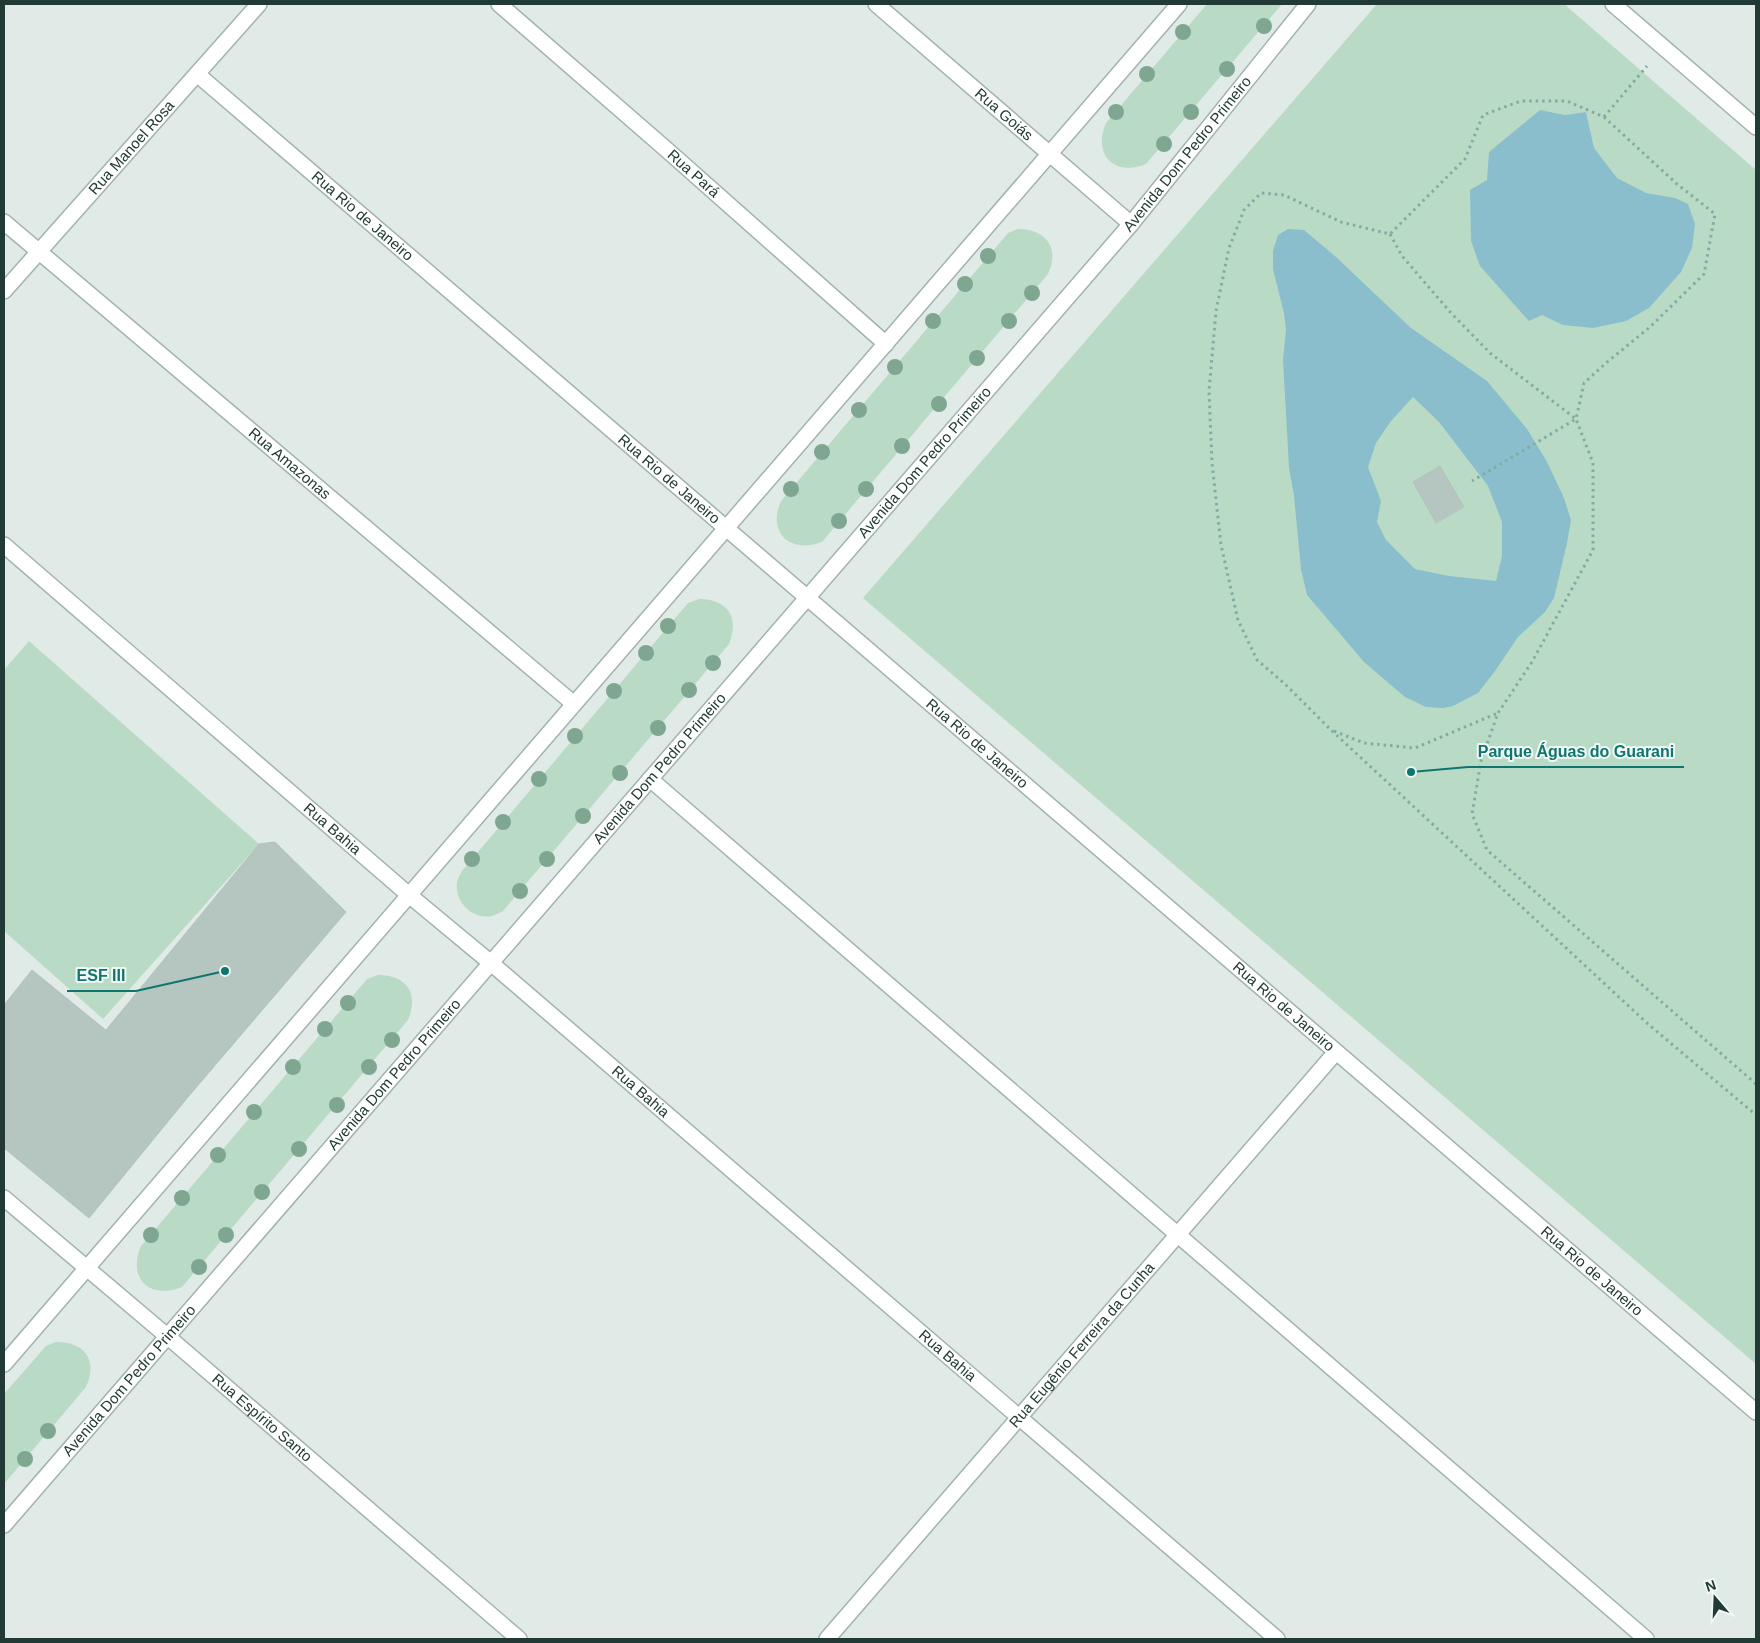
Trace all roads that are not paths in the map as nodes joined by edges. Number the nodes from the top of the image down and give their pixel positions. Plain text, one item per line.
1 (259, 4) edge
2 (499, 4) edge
3 (876, 4) edge
4 (1179, 4) edge
5 (1308, 4) edge
6 (1613, 4) edge
7 (197, 74) junction
8 (1756, 127) edge
9 (1050, 154) junction
10 (4, 222) edge
11 (1131, 224) junction
12 (38, 252) junction
13 (4, 291) edge
14 (886, 344) junction
15 (726, 528) junction
16 (4, 545) edge
17 (807, 598) junction
18 (574, 704) junction
19 (650, 779) junction
20 (409, 895) junction
21 (490, 962) junction
22 (1336, 1052) junction
23 (4, 1198) edge
24 (1177, 1235) junction
25 (86, 1268) junction
26 (167, 1336) junction
27 (4, 1364) edge
28 (1756, 1412) edge
29 (1018, 1418) junction
30 (4, 1525) edge
31 (519, 1639) edge
32 (827, 1639) edge
33 (1277, 1639) edge
34 (1646, 1639) edge

1 - 7 street, Rua Manoel Rosa
2 - 14 street, Rua Pará
3 - 9 street, Rua Goiás
4 - 9 street
5 - 11 street, Avenida Dom Pedro Primeiro
6 - 8 street
7 - 12 street, Rua Manoel Rosa
7 - 15 street, Rua Rio de Janeiro
9 - 11 street, Rua Goiás
9 - 14 street
10 - 12 street, Rua Amazonas
11 - 17 street, Avenida Dom Pedro Primeiro
12 - 13 street, Rua Manoel Rosa
12 - 18 street, Rua Amazonas
14 - 15 street
15 - 17 street, Rua Rio de Janeiro
15 - 18 street
16 - 20 street, Rua Bahia
17 - 19 street, Avenida Dom Pedro Primeiro
17 - 22 street, Rua Rio de Janeiro
18 - 20 street
19 - 21 street, Avenida Dom Pedro Primeiro
19 - 24 street
20 - 21 street, Rua Bahia
20 - 25 street
21 - 26 street, Avenida Dom Pedro Primeiro
21 - 29 street, Rua Bahia
22 - 24 street, Rua Eugênio Ferreira da Cunha
22 - 28 street, Rua Rio de Janeiro
23 - 25 street, Rua Espírito Santo
24 - 29 street, Rua Eugênio Ferreira da Cunha
24 - 34 street
25 - 26 street, Rua Espírito Santo
25 - 27 street
26 - 30 street, Avenida Dom Pedro Primeiro
26 - 31 street, Rua Espírito Santo
29 - 32 street, Rua Eugênio Ferreira da Cunha
29 - 33 street, Rua Bahia

